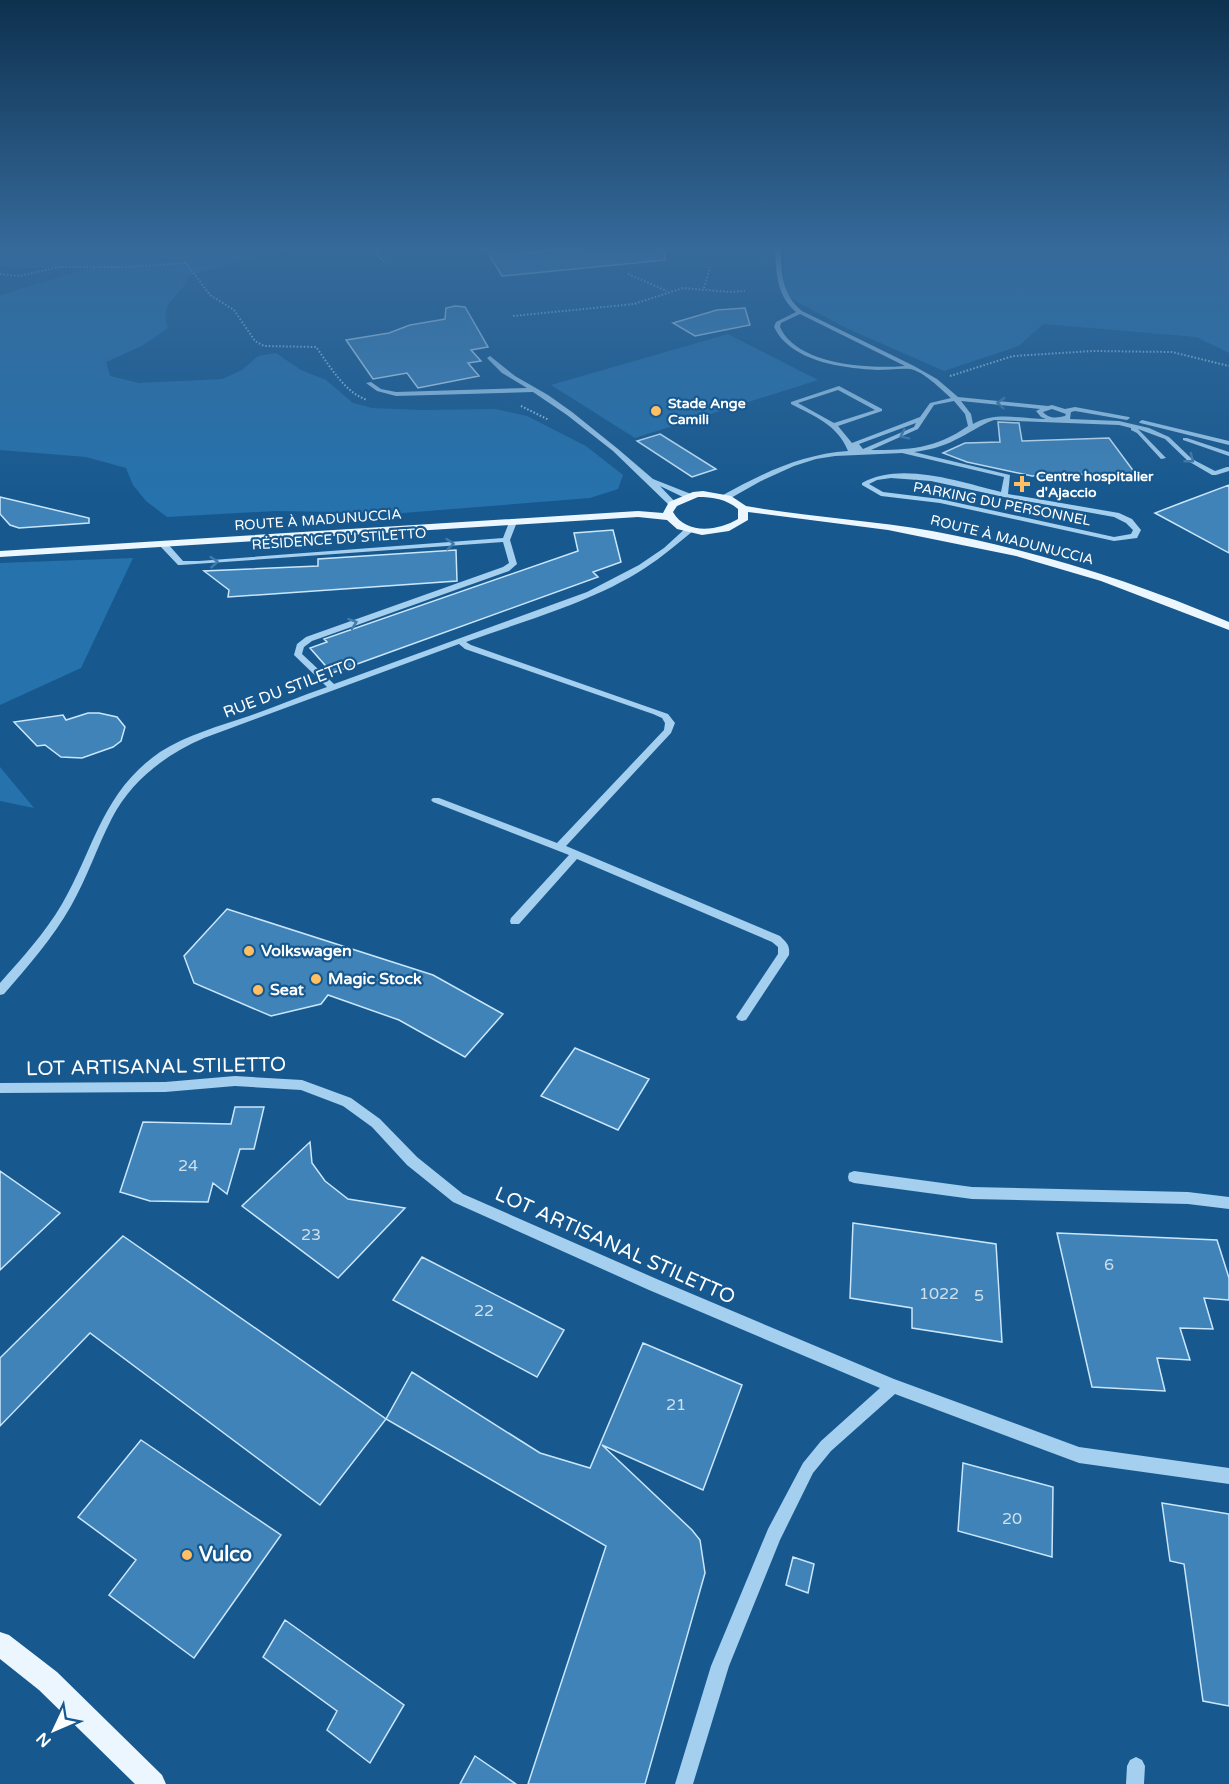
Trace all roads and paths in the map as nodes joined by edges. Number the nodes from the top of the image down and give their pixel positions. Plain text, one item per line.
1 (247, 329) edge
2 (778, 329) edge
3 (835, 329) edge
4 (490, 358) dead end
5 (1229, 366) edge
6 (912, 367) junction
7 (934, 380) junction
8 (369, 383) dead end
9 (535, 390) junction
10 (956, 399) junction
11 (372, 401) dead end
12 (515, 404) dead end
13 (1045, 407) junction
14 (968, 414) junction
15 (1067, 414) junction
16 (924, 417) junction
17 (1055, 419) junction
18 (1089, 420) junction
19 (553, 422) dead end
20 (833, 425) junction
21 (1147, 429) junction
22 (967, 430) junction
23 (1229, 443) edge
24 (862, 452) junction
25 (904, 452) junction
26 (852, 453) junction
27 (1227, 454) dead end
28 (1163, 458) dead end
29 (1227, 469) dead end
30 (651, 480) junction
31 (1004, 495) junction
32 (688, 496) junction
33 (726, 497) junction
34 (671, 509) junction
35 (743, 514) junction
36 (513, 522) junction
37 (690, 529) junction
38 (506, 540) junction
39 (164, 545) junction
40 (0, 554) edge
41 (1229, 626) edge
42 (460, 641) junction
43 (332, 687) junction
44 (436, 800) dead end
45 (559, 847) junction
46 (576, 854) junction
47 (516, 921) dead end
48 (0, 991) edge
49 (742, 1017) dead end
50 (0, 1088) edge
51 (854, 1177) dead end
52 (1229, 1203) edge
53 (893, 1386) junction
54 (1229, 1476) edge
55 (0, 1644) edge
56 (153, 1784) edge
57 (684, 1784) edge

1 - 11 path
2 - 6 street
3 - 6 street
4 - 9 street
5 - 7 path
6 - 7 street
7 - 10 street
8 - 9 street
9 - 30 street
13 -> 10 street
10 - 14 street
10 - 16 street
12 - 19 path
13 - 15 street
13 - 17 street
14 - 17 street
14 - 22 street
15 - 17 street
15 - 18 street
15 - 23 street
16 -> 24 street
16 - 24 street
17 - 18 street
17 - 22 street
18 - 21 street
18 - 28 street
20 - 20 street
20 - 26 street
21 - 27 street
21 -> 29 street
22 - 25 street
24 - 25 street
24 - 26 street
25 - 31 street, PARKING DU PERSONNEL
26 - 33 street
30 - 32 street
30 - 34 street
31 - 31 street, PARKING DU PERSONNEL
32 - 33 main road
32 - 34 main road
33 - 35 main road
34 - 36 main road, ROUTE À MADUNUCCIA
34 - 37 main road
35 - 37 main road, ROUTE À MADUNUCCIA
35 - 41 main road, ROUTE À MADUNUCCIA
36 - 38 street
36 - 39 main road, ROUTE À MADUNUCCIA
37 - 42 street, RUE DU STILETTO
39 -> 38 street, RÉSIDENCE DU STILETTO
43 -> 38 street
39 - 40 main road, ROUTE À MADUNUCCIA
42 - 43 street, RUE DU STILETTO
42 - 45 street
43 - 48 street, RUE DU STILETTO
44 - 45 street
45 - 46 street
46 - 47 street
46 - 49 street
50 - 53 street, LOT ARTISANAL STILETTO
51 - 52 street
53 - 54 street, LOT ARTISANAL STILETTO
53 - 57 street
55 - 56 main road

